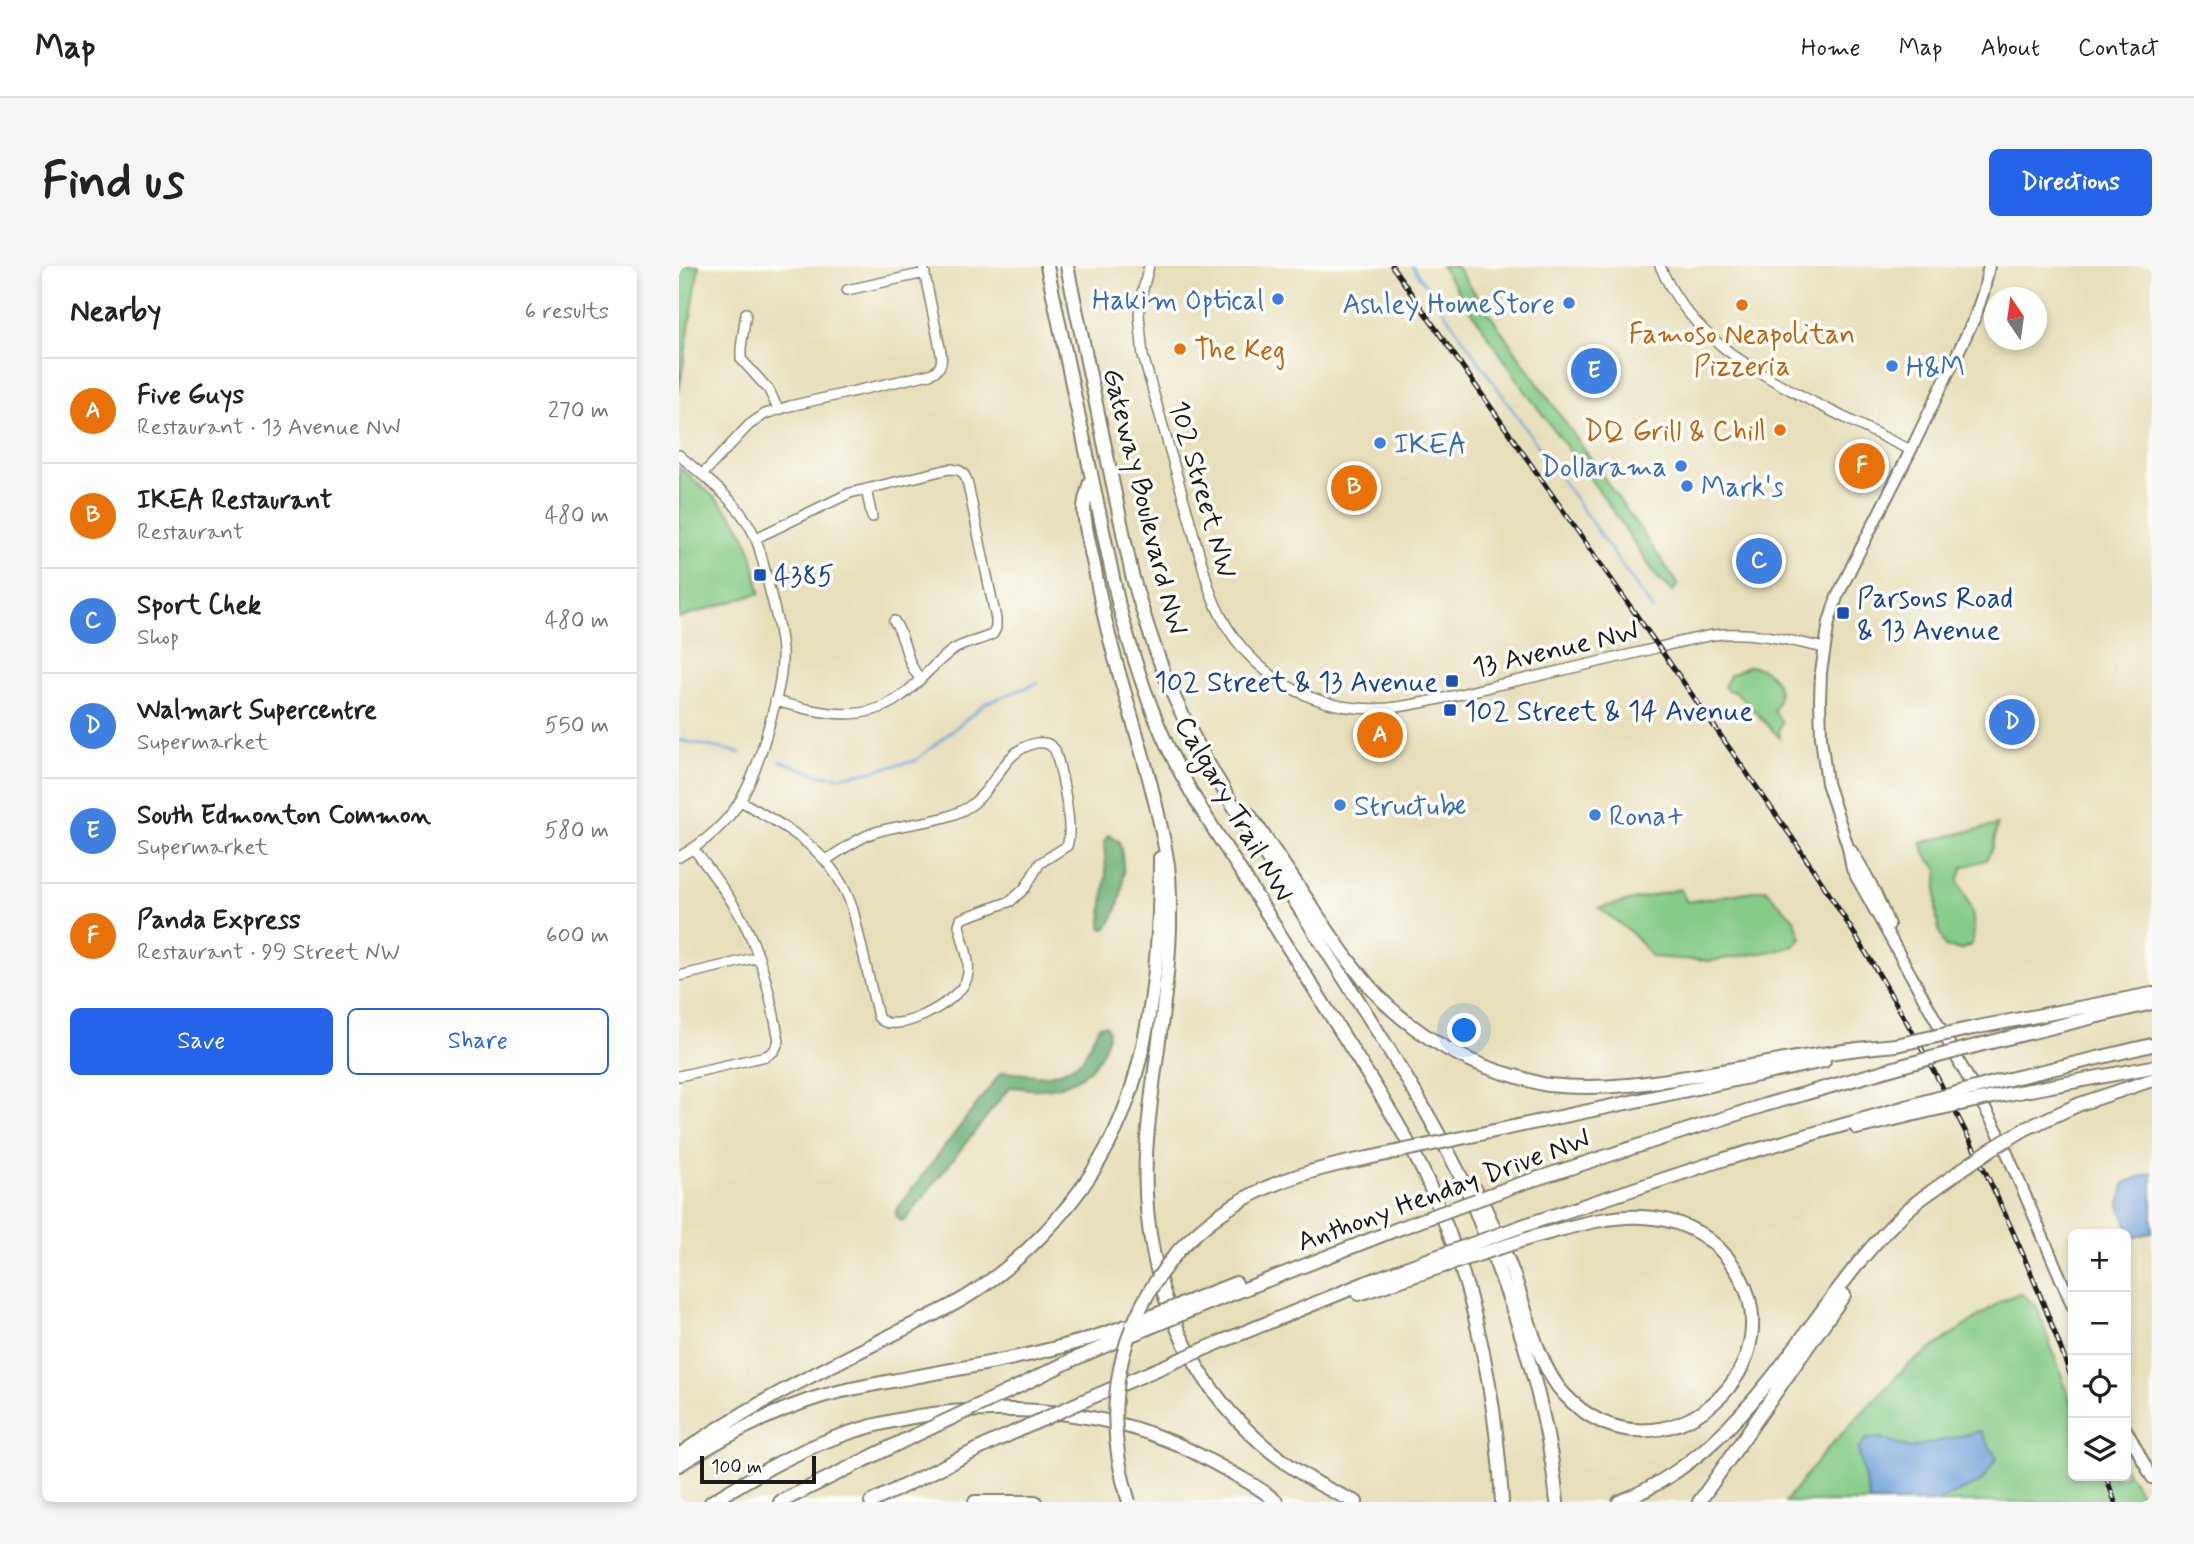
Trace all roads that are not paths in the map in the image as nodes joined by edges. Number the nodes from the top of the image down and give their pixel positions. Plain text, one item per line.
1 (1047, 266) edge
2 (1067, 266) edge
3 (1075, 266) edge
4 (1149, 266) edge
5 (1660, 266) edge
6 (1989, 266) edge
7 (924, 269) edge
8 (847, 290) dead end
9 (746, 313) dead end
10 (1077, 315) junction
11 (778, 409) junction
12 (1911, 450) junction
13 (679, 455) edge
14 (702, 475) junction
15 (1091, 475) junction
16 (866, 489) junction
17 (872, 517) dead end
18 (756, 538) junction
19 (894, 621) dead end
20 (1824, 648) junction
21 (921, 679) junction
22 (1297, 692) joint
23 (775, 701) junction
24 (1214, 773) junction
25 (741, 801) junction
26 (1161, 828) junction
27 (694, 849) junction
28 (679, 857) edge
29 (826, 860) junction
30 (759, 957) junction
31 (679, 976) edge
32 (2152, 994) edge
33 (2152, 1003) edge
34 (1896, 1045) junction
35 (2152, 1045) edge
36 (1396, 1063) junction
37 (2152, 1067) edge
38 (679, 1076) edge
39 (2152, 1080) edge
40 (1929, 1105) junction
41 (1942, 1185) junction
42 (1420, 1268) junction
43 (2068, 1295) edge
44 (1129, 1330) junction
45 (2131, 1438) edge
46 (679, 1455) edge
47 (679, 1465) edge
48 (2152, 1478) edge
49 (711, 1502) edge
50 (780, 1502) edge
51 (871, 1502) edge
52 (975, 1502) edge
53 (1035, 1502) edge
54 (1129, 1502) edge
55 (1277, 1502) edge
56 (1356, 1502) edge
57 (1502, 1502) edge
58 (1557, 1502) edge
59 (1619, 1502) edge
60 (1699, 1502) edge

1 - 15 highway, Calgary Trail NW
2 - 10 highway, Gateway Boulevard NW
3 - 10 highway
4 - 22 street, 102 Street NW
5 - 12 street
6 - 12 main road
7 - 8 street
7 - 11 street
9 - 11 street
10 - 24 highway, Gateway Boulevard NW
11 - 14 street
12 - 20 main road
13 - 14 street
14 - 18 street
15 - 26 highway
15 - 57 highway, Calgary Trail NW
16 - 17 street
16 - 18 street
16 - 21 street
18 - 23 street
19 - 21 street
20 - 22 street, 13 Avenue NW
20 - 43 main road
21 - 23 street
23 - 25 street
24 - 34 highway
24 - 36 highway, Gateway Boulevard NW
25 - 27 street
25 - 29 street
26 - 46 highway
26 - 56 highway
27 - 28 street
27 - 30 street
29 - 29 street
30 - 31 street
30 - 38 street
32 - 34 highway, bridge
33 - 44 highway, Anthony Henday Drive NW, bridge
34 - 54 highway, bridge
35 - 40 highway, bridge
36 - 42 highway, bridge
36 - 58 highway, Gateway Boulevard NW
37 - 40 highway, bridge
39 - 41 highway, bridge
40 - 42 highway, bridge
41 - 59 highway
41 - 60 highway
42 - 51 highway, bridge
44 - 47 highway
44 - 50 highway, Anthony Henday Drive NW, bridge
45 - 48 main road
49 - 55 highway
52 - 53 highway

